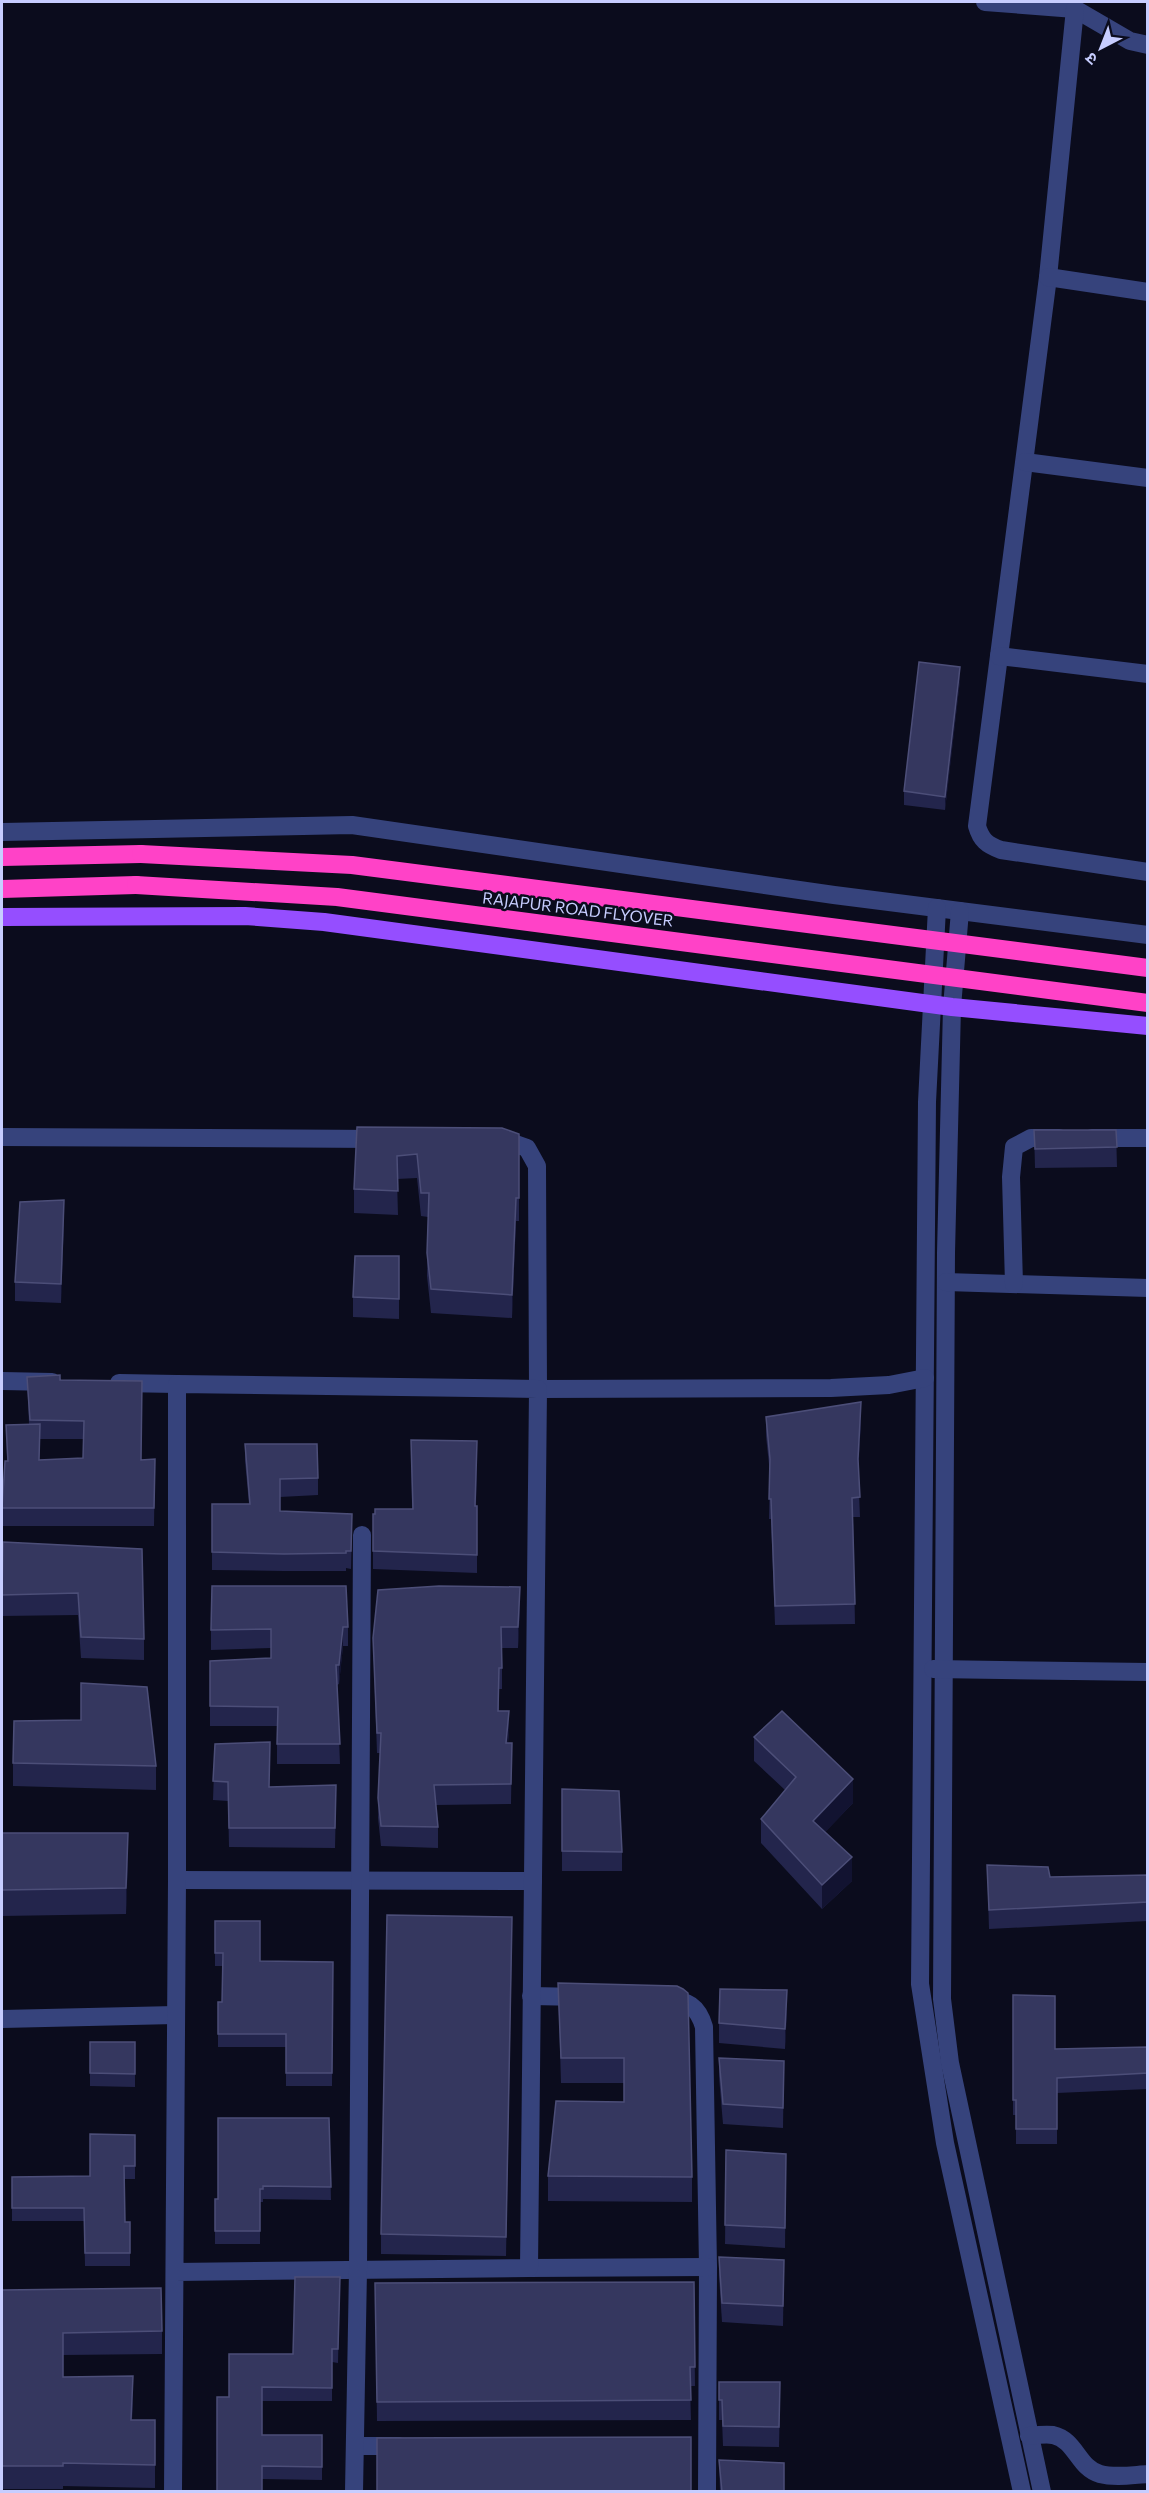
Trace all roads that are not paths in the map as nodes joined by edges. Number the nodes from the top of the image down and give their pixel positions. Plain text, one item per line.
1 (985, 2) edge
2 (1075, 9) junction
3 (1148, 45) edge
4 (1048, 277) junction
5 (1148, 292) edge
6 (1025, 462) junction
7 (1148, 478) edge
8 (999, 656) junction
9 (1148, 674) edge
10 (2, 832) edge
11 (2, 856) edge
12 (1148, 872) edge
13 (2, 889) edge
14 (937, 908) junction
15 (960, 911) junction
16 (2, 917) edge
17 (1148, 936) edge
18 (1148, 968) edge
19 (932, 997) junction
20 (953, 1000) junction
21 (1148, 1003) edge
22 (1148, 1026) edge
23 (2, 1137) edge
24 (1148, 1138) edge
25 (397, 1139) edge
26 (480, 1140) edge
27 (946, 1282) junction
28 (1014, 1284) junction
29 (1148, 1288) edge
30 (925, 1378) junction
31 (2, 1381) edge
32 (75, 1382) edge
33 (98, 1382) edge
34 (177, 1384) junction
35 (538, 1389) junction
36 (362, 1535) dead end
37 (923, 1669) junction
38 (945, 1670) junction
39 (1148, 1672) edge
40 (177, 1880) junction
41 (361, 1880) junction
42 (532, 1881) junction
43 (531, 1996) junction
44 (600, 1998) edge
45 (645, 1999) edge
46 (175, 2014) junction
47 (2, 2019) edge
48 (708, 2267) junction
49 (529, 2268) junction
50 (358, 2270) junction
51 (175, 2272) junction
52 (1029, 2436) junction
53 (355, 2446) junction
54 (413, 2446) edge
55 (1148, 2474) edge
56 (173, 2492) edge
57 (354, 2492) edge
58 (707, 2492) edge
59 (1022, 2492) edge
60 (1042, 2492) edge

1 - 2 street
2 - 3 street
2 - 4 street
4 - 5 street
4 - 6 street
6 - 7 street
6 - 8 street
8 - 9 street
8 - 12 street
10 - 14 street
11 - 18 highway, RAJAPUR ROAD FLYOVER, bridge
13 - 21 highway, RAJAPUR ROAD FLYOVER, bridge
14 - 15 street
14 - 19 street
15 - 17 street
15 - 20 street
16 - 19 main road
19 - 20 main road
19 - 30 street
20 - 22 main road
20 - 27 street
23 - 25 street
24 - 28 street
26 - 35 street
27 - 28 street
27 - 38 street
28 - 29 street
30 - 35 street
30 - 37 street
31 - 32 street
33 - 34 street
34 - 35 street
34 - 40 street
35 - 42 street
36 - 41 street
37 - 38 street
37 - 59 street
38 - 39 street
38 - 52 street
40 - 41 street
40 - 46 street
41 - 42 street
41 - 50 street
42 - 43 street
43 - 44 street
43 - 49 street
45 - 48 street
46 - 47 street
46 - 51 street
48 - 49 street
48 - 58 street
49 - 50 street
50 - 51 street
50 - 53 street
51 - 56 street
52 - 55 street
52 - 60 street
53 - 54 street
53 - 57 street

